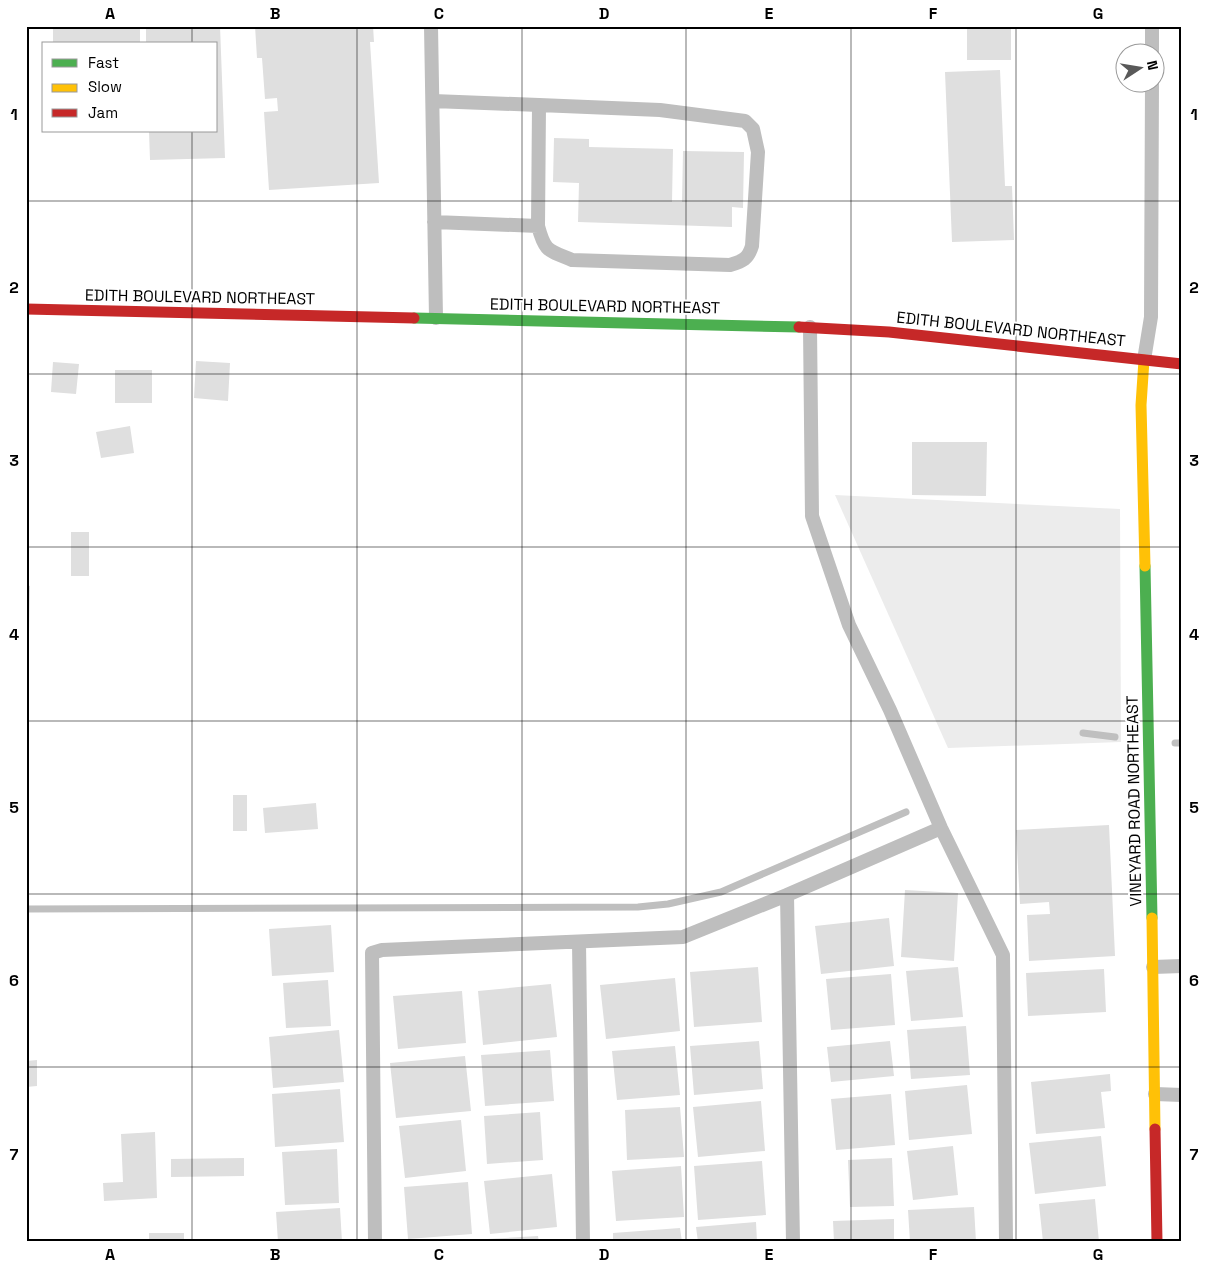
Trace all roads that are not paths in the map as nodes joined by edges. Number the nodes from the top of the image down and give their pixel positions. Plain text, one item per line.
1 (431, 26) edge
2 (1152, 26) edge
3 (1152, 42) edge
4 (1152, 92) edge
5 (433, 101) junction
6 (539, 105) junction
7 (434, 222) junction
8 (538, 226) junction
9 (26, 309) edge
10 (436, 318) junction
11 (810, 327) junction
12 (1144, 360) junction
13 (1182, 364) edge
14 (941, 828) junction
15 (787, 895) junction
16 (579, 942) junction
17 (1182, 966) edge
18 (1153, 967) junction
19 (1155, 1094) junction
20 (1182, 1095) edge
21 (374, 1242) edge
22 (583, 1242) edge
23 (793, 1242) edge
24 (1006, 1242) edge
25 (1157, 1242) edge

1 - 5 lane
2 - 3 lane
4 - 12 lane
5 - 6 lane
5 - 7 lane
6 - 8 lane
6 - 8 lane
7 - 8 lane
7 - 10 lane
9 - 10 street, EDITH BOULEVARD NORTHEAST
10 - 11 street, EDITH BOULEVARD NORTHEAST
11 - 12 street, EDITH BOULEVARD NORTHEAST
11 - 14 lane
12 - 13 street, EDITH BOULEVARD NORTHEAST
12 - 18 street, VINEYARD ROAD NORTHEAST
14 - 15 lane
14 - 24 lane
15 - 16 lane
15 - 23 lane
16 - 21 lane
16 - 22 lane
17 - 18 lane
18 - 19 street, VINEYARD ROAD NORTHEAST
19 - 20 lane
19 - 25 street, VINEYARD ROAD NORTHEAST

